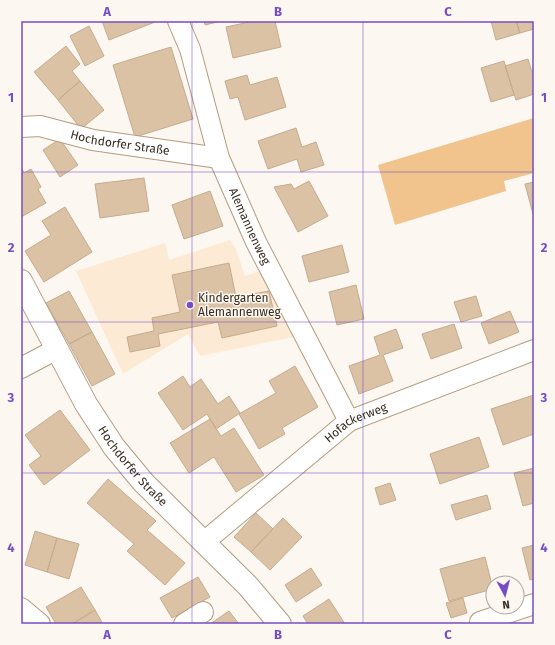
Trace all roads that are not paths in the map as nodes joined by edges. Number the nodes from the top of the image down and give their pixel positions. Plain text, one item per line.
1 (178, 21) edge
2 (21, 127) edge
3 (219, 158) junction
4 (21, 281) edge
5 (57, 349) junction
6 (534, 350) edge
7 (21, 368) edge
8 (349, 421) junction
9 (204, 542) junction
10 (534, 604) edge
11 (21, 608) edge
12 (203, 612) dead end
13 (480, 622) dead end
14 (40, 624) edge
15 (184, 624) edge
16 (280, 624) edge

1 - 3 street, Alemannenweg
2 - 3 street, Hochdorfer Straße
3 - 8 street, Alemannenweg
4 - 5 main road, Hochdorfer Straße
5 - 7 street
5 - 9 main road, Hochdorfer Straße
6 - 8 street, Hofackerweg
8 - 9 street, Hofackerweg
9 - 16 main road, Hochdorfer Straße
10 - 13 street
11 - 14 street
12 - 15 street

